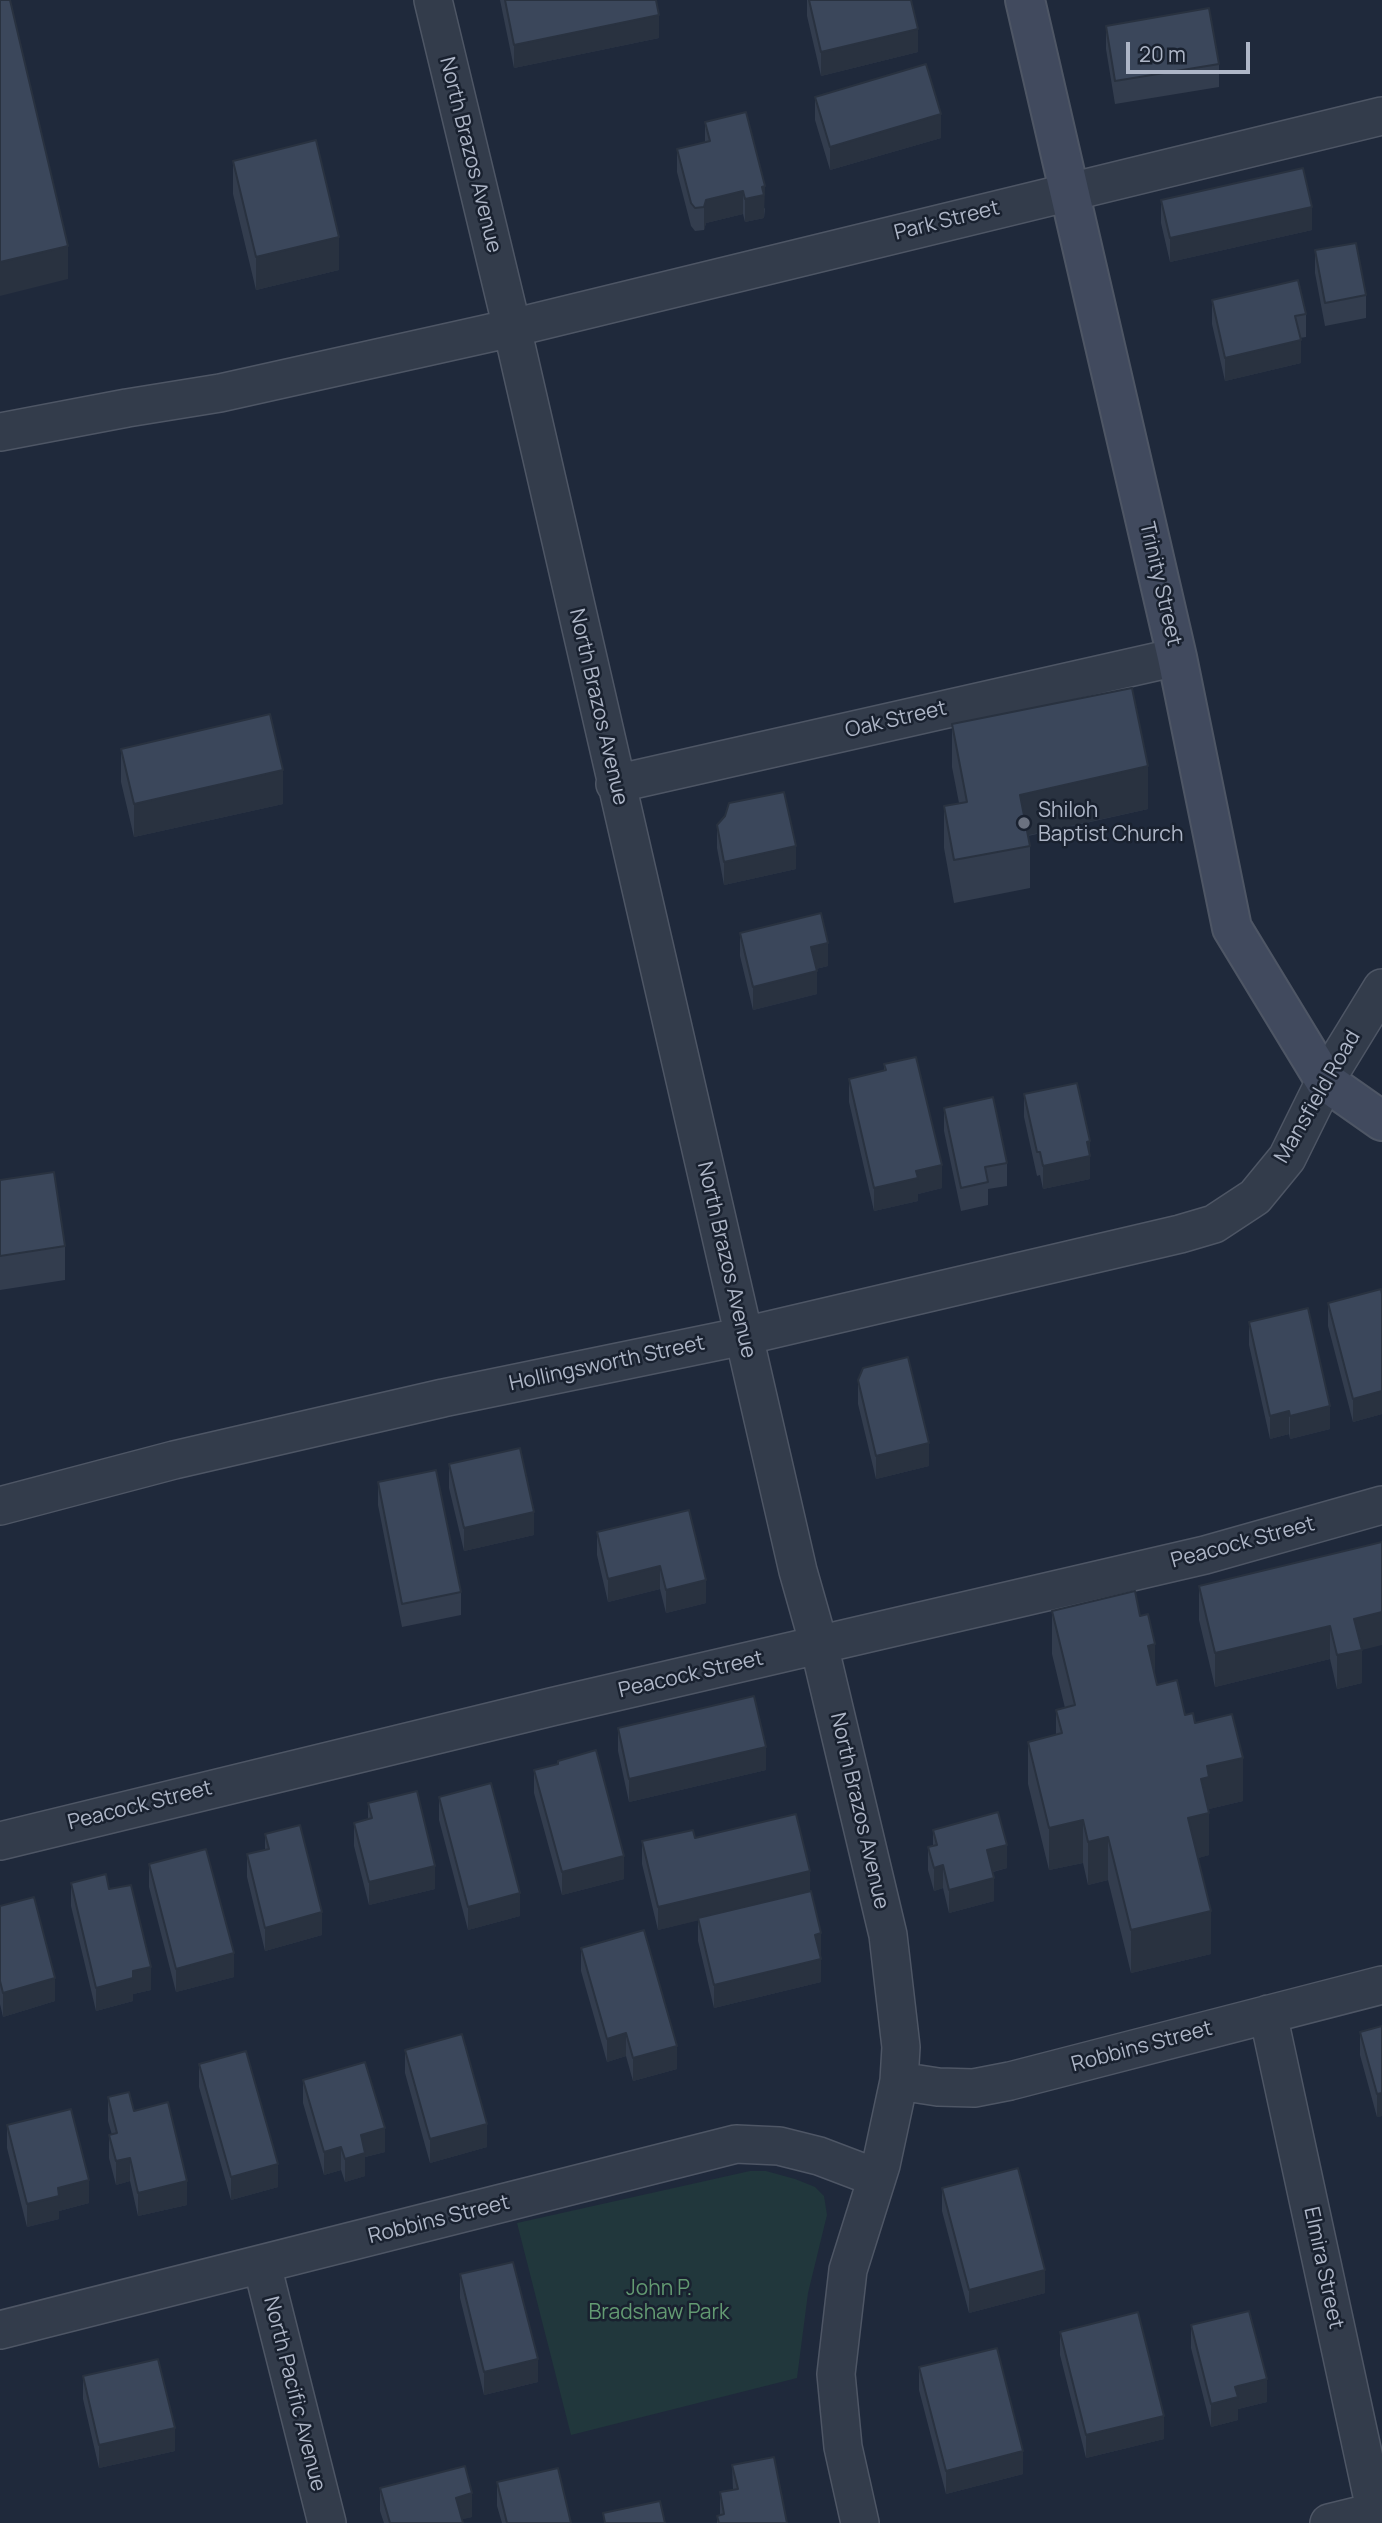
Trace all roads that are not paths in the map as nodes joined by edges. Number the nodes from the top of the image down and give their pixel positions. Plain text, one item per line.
1 (433, 0) edge
2 (1025, 0) edge
3 (1382, 116) edge
4 (1071, 191) junction
5 (512, 328) junction
6 (0, 432) edge
7 (1177, 657) junction
8 (615, 784) junction
9 (1382, 988) edge
10 (1325, 1081) junction
11 (1382, 1121) edge
12 (1213, 1224) joint
13 (744, 1336) junction
14 (1382, 1505) edge
15 (0, 1506) edge
16 (819, 1645) junction
17 (0, 1841) edge
18 (1382, 1985) edge
19 (1268, 2014) junction
20 (899, 2081) junction
21 (877, 2178) junction
22 (262, 2265) junction
23 (0, 2330) edge
24 (1379, 2515) edge
25 (327, 2523) edge
26 (860, 2523) edge
27 (1329, 2523) edge

1 - 5 street, North Brazos Avenue
2 - 4 street, Trinity Street
3 - 4 street, Park Street
4 - 5 street, Park Street
4 - 7 street, Trinity Street
5 - 6 street, Park Street
5 - 8 street, North Brazos Avenue
7 - 8 street, Oak Street
7 - 10 street, Trinity Street
8 - 13 street, North Brazos Avenue
9 - 10 street, Mansfield Road
10 - 11 street, Trinity Street
10 - 12 street, Mansfield Road
12 - 13 street, Hollingsworth Street
13 - 15 street, Hollingsworth Street
13 - 16 street, North Brazos Avenue
14 - 16 street, Peacock Street
16 - 17 street, Peacock Street
16 - 20 street, North Brazos Avenue
18 - 19 street, Robbins Street
19 - 20 street, Robbins Street
19 - 24 street, Elmira Street
20 - 21 street, North Brazos Avenue
21 - 22 street, Robbins Street
21 - 26 street, North Brazos Avenue
22 - 23 street, Robbins Street
22 - 25 street, North Pacific Avenue
24 - 27 street

